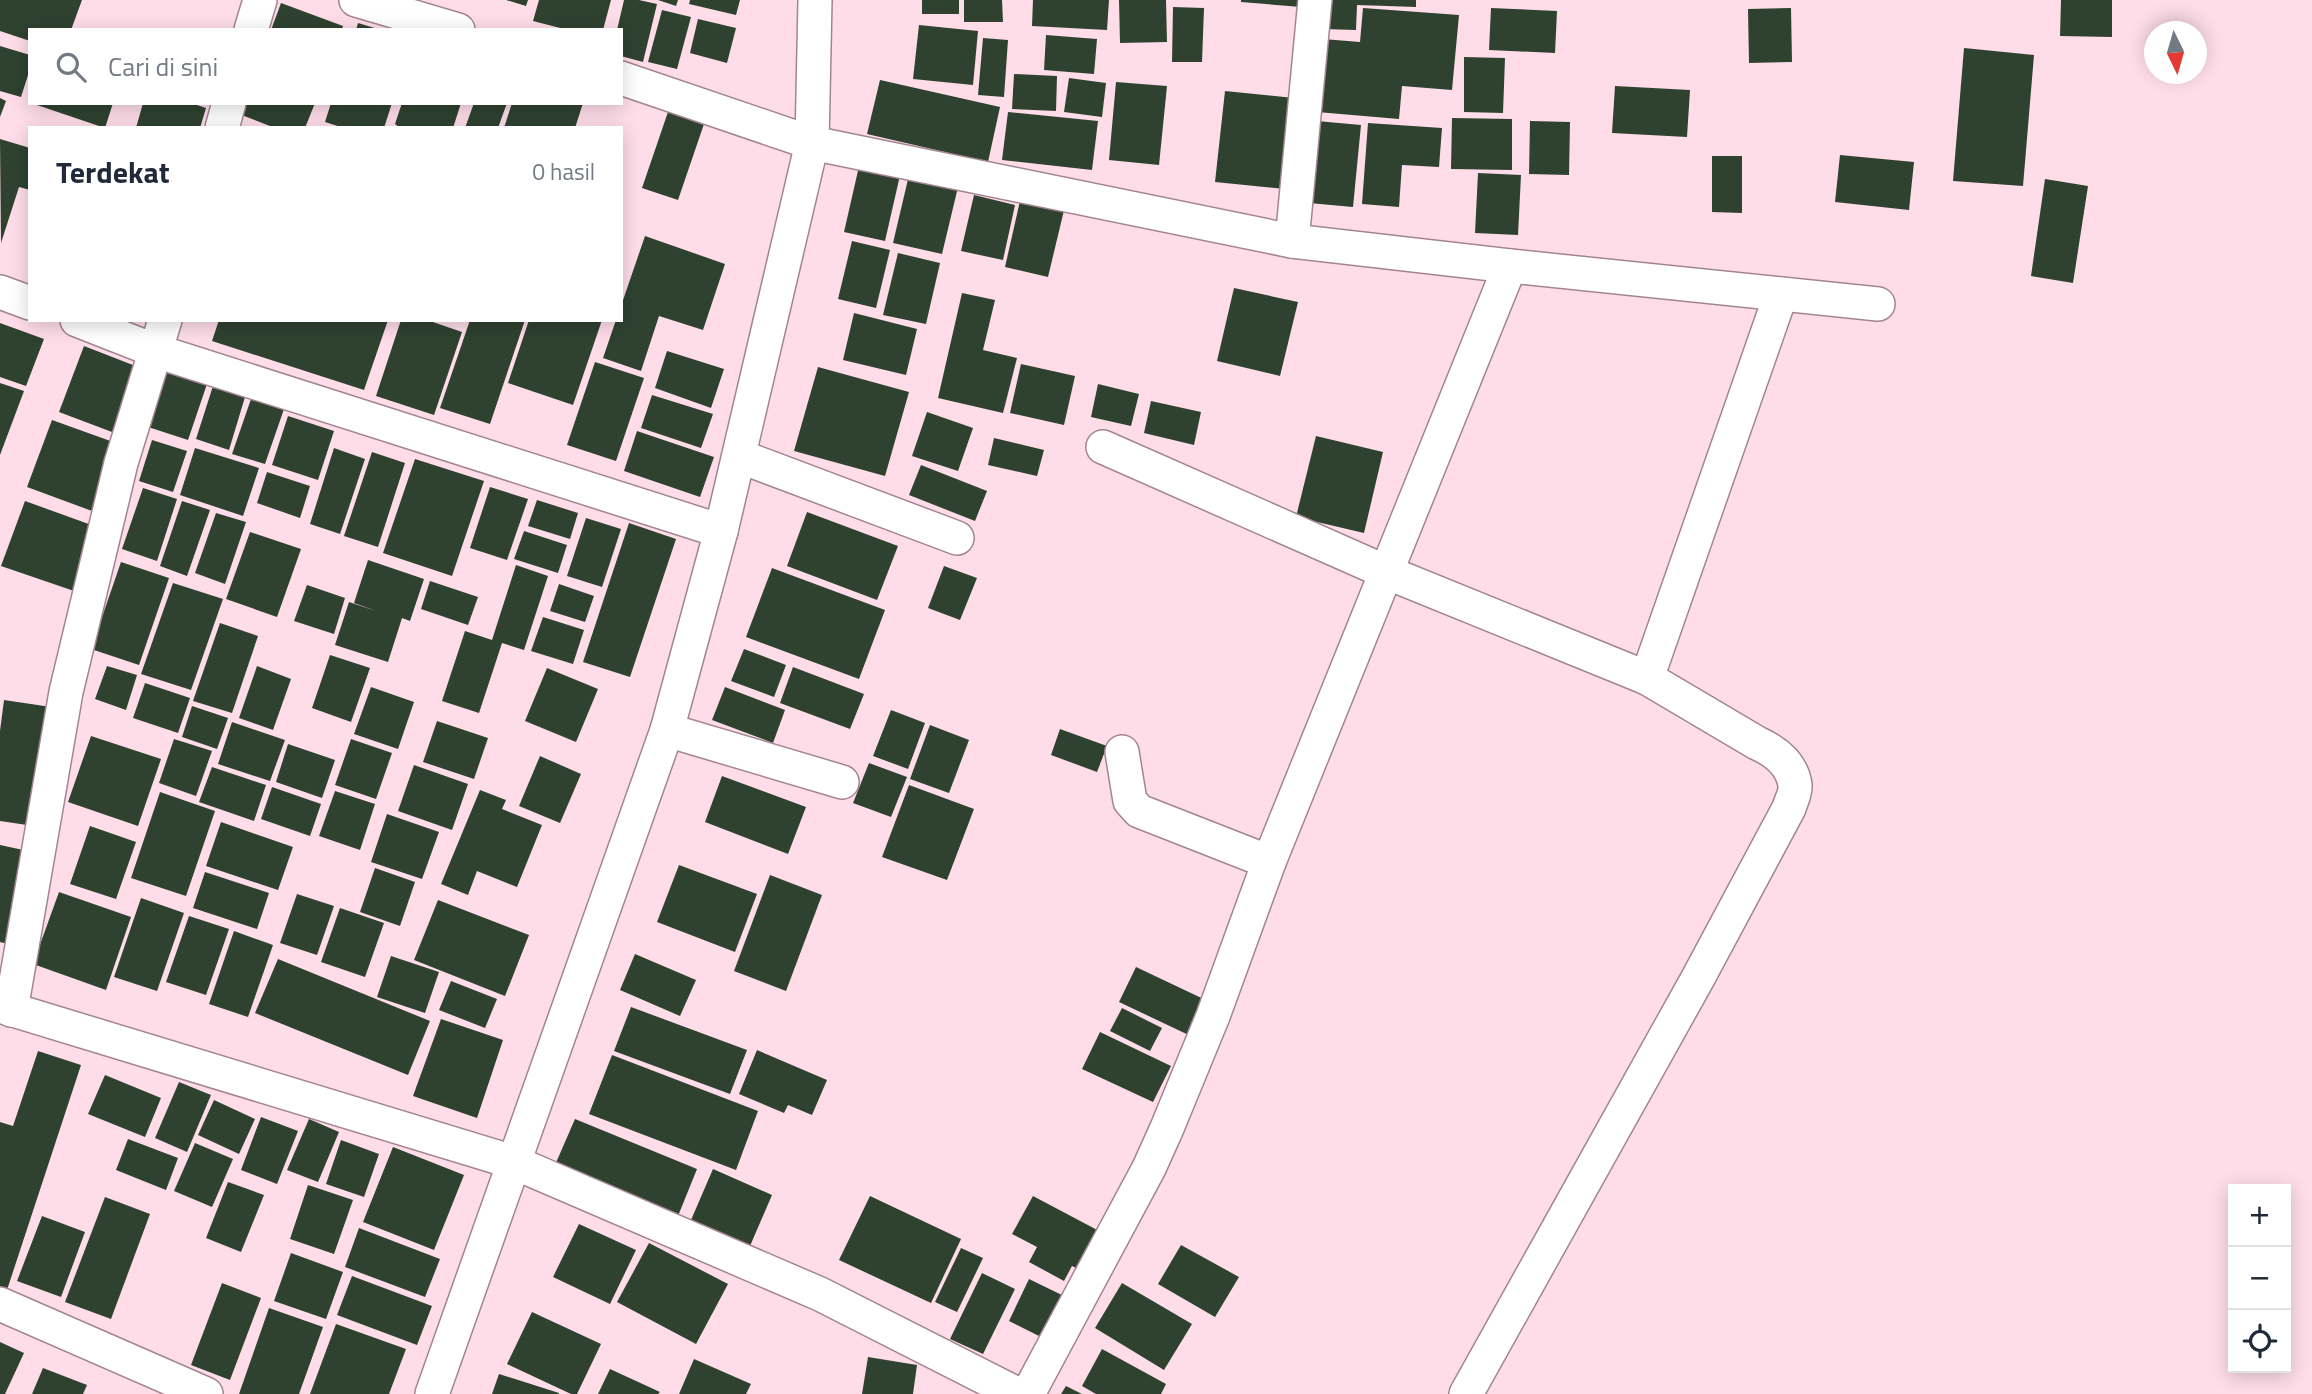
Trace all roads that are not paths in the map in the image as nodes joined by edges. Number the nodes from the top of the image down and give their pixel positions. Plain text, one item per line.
1 (260, 0) edge
2 (356, 0) edge
3 (815, 0) edge
4 (1315, 0) edge
5 (252, 28) edge
6 (451, 28) edge
7 (623, 79) edge
8 (228, 105) edge
9 (223, 126) edge
10 (812, 143) junction
11 (1292, 241) junction
12 (1510, 266) junction
13 (0, 292) edge
14 (1781, 294) junction
15 (28, 302) edge
16 (1878, 304) dead end
17 (88, 322) edge
18 (160, 335) edge
19 (1102, 447) dead end
20 (739, 456) junction
21 (721, 531) junction
22 (957, 538) dead end
23 (1386, 572) junction
24 (1647, 678) junction
25 (667, 730) junction
26 (1122, 752) dead end
27 (842, 782) dead end
28 (1269, 862) junction
29 (6, 1008) edge
30 (513, 1162) junction
31 (0, 1304) edge
32 (206, 1394) edge
33 (432, 1394) edge
34 (1017, 1394) edge
35 (1028, 1394) edge
36 (1466, 1394) edge

1 - 5 street
2 - 6 street
3 - 10 street
4 - 11 street
7 - 10 street
8 - 9 street
10 - 11 street
10 - 20 street
11 - 12 street
12 - 14 street
12 - 23 street
13 - 15 street
14 - 16 street
14 - 24 street
17 - 18 street
18 - 21 street
18 - 29 street
19 - 23 street
20 - 21 street
20 - 22 street
21 - 25 street
23 - 24 street
23 - 28 street
24 - 36 street
25 - 27 street
25 - 30 street
26 - 28 street
28 - 35 street
29 - 30 street
30 - 33 street
30 - 34 street
31 - 32 street

